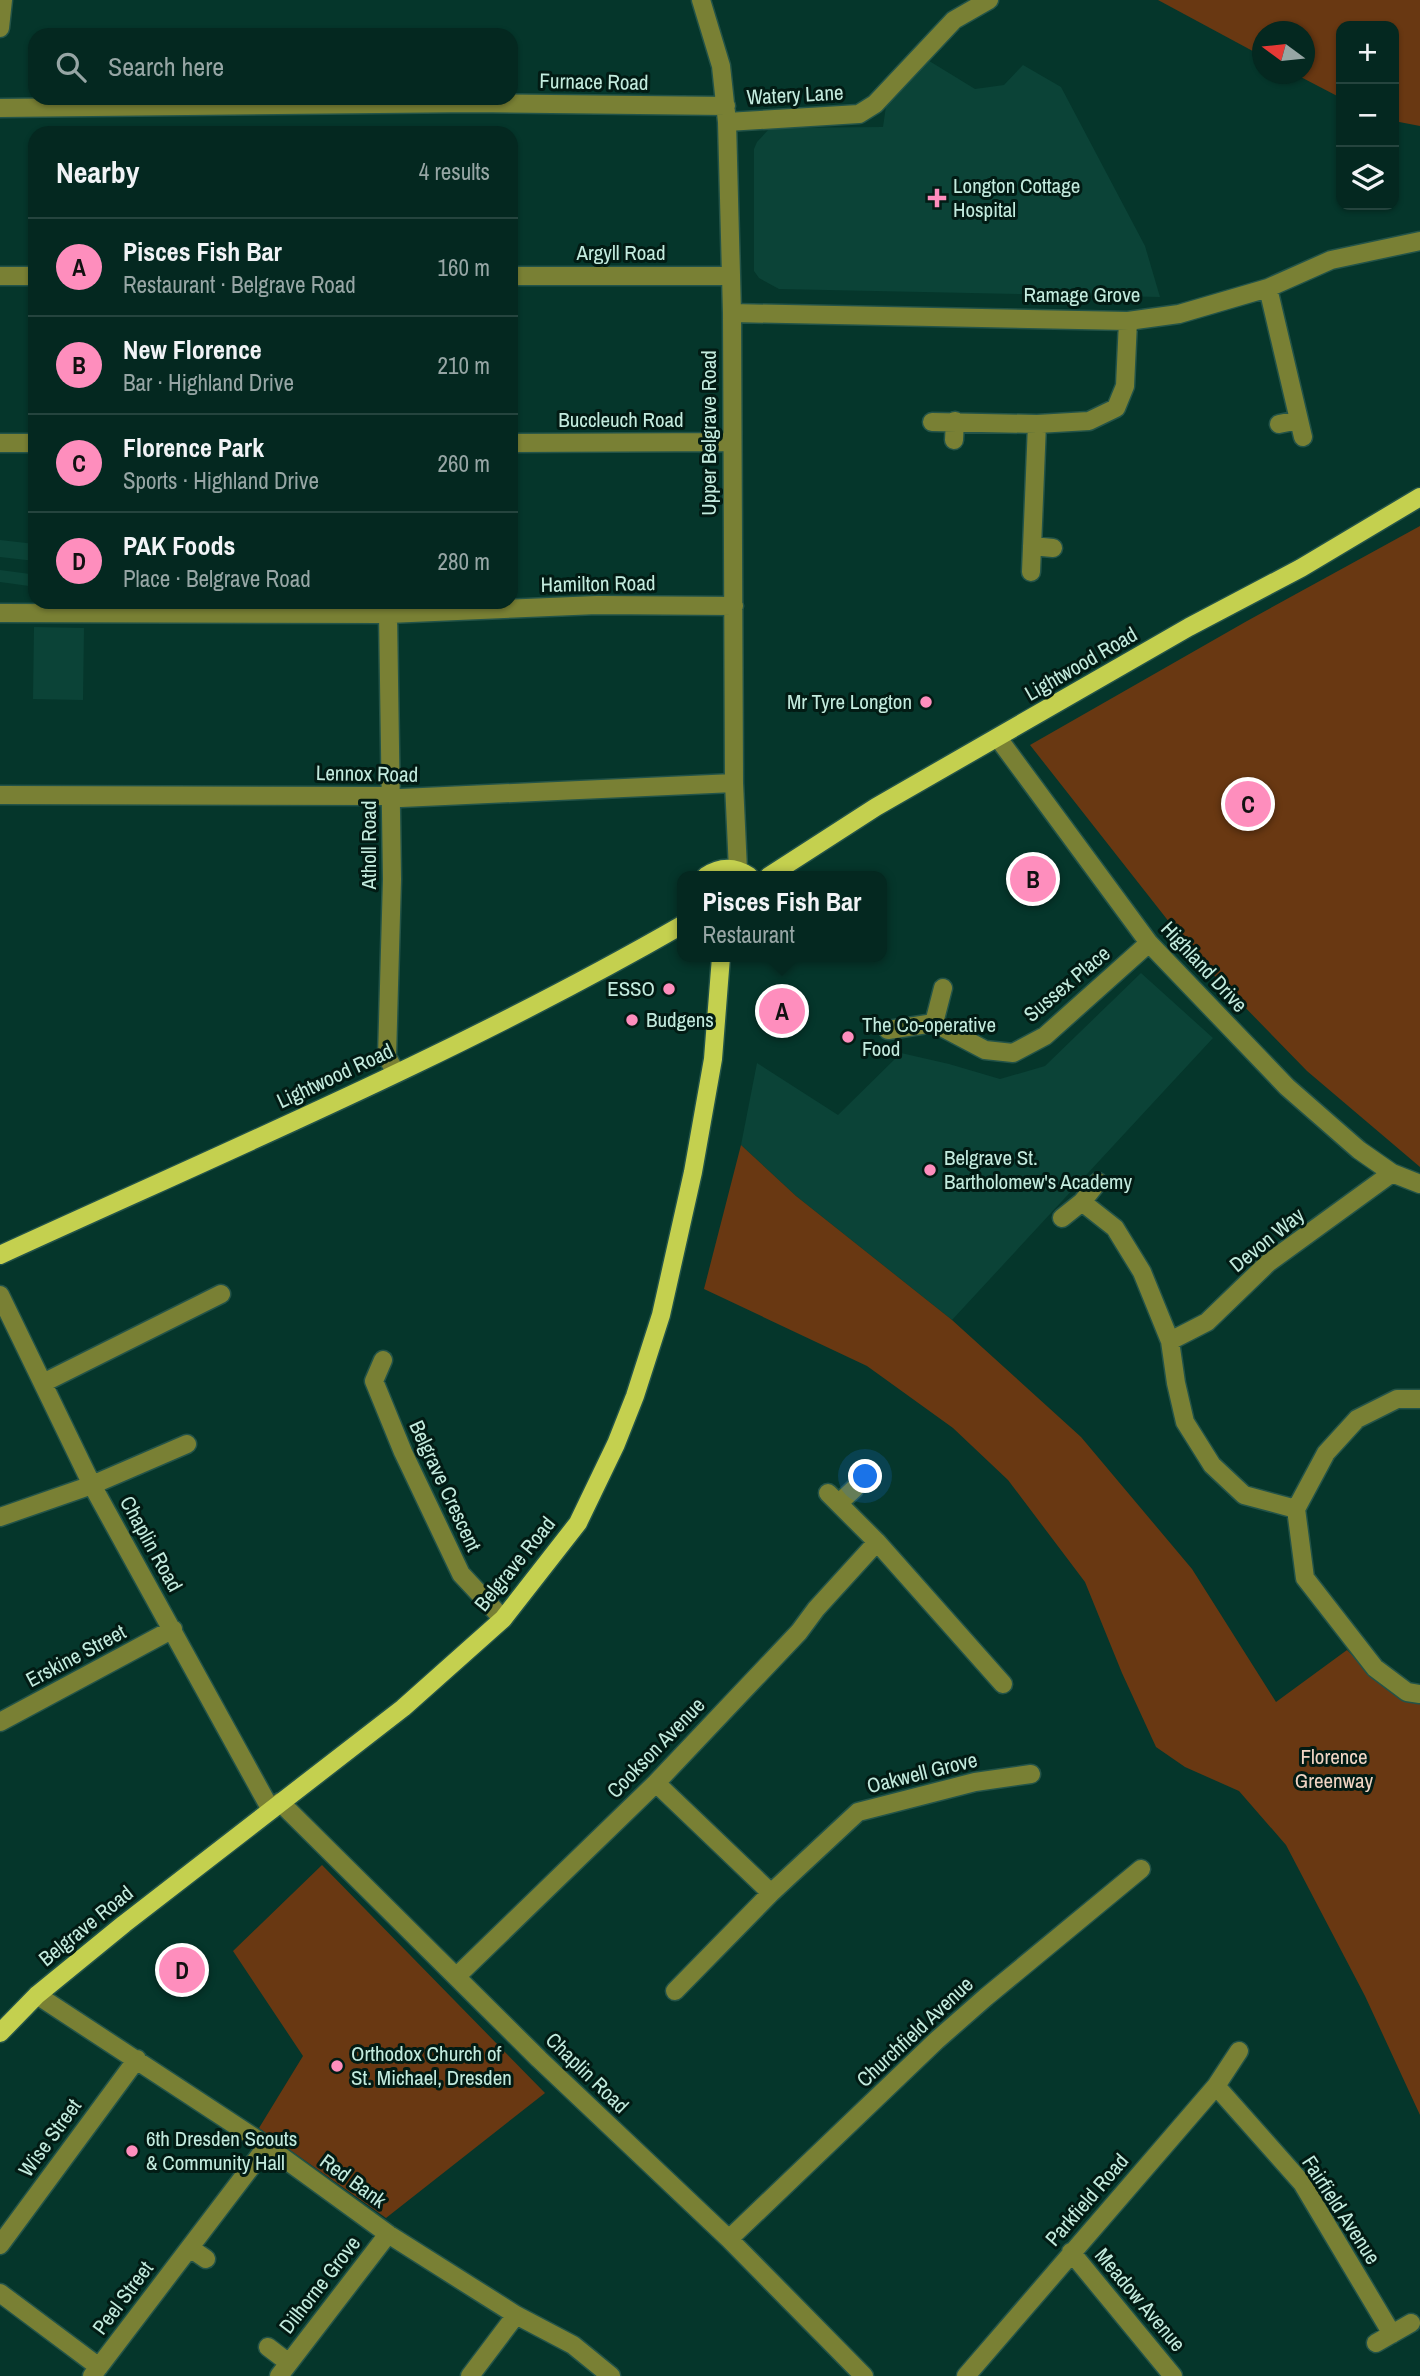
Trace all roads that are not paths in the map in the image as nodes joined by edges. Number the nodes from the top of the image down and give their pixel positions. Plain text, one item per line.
1 (3, 0) edge
2 (701, 0) edge
3 (989, 0) edge
4 (0, 27) edge
5 (285, 105) edge
6 (518, 105) edge
7 (0, 108) edge
8 (727, 114) junction
9 (1420, 241) edge
10 (0, 276) edge
11 (28, 276) edge
12 (518, 276) edge
13 (730, 276) junction
14 (1268, 288) junction
15 (732, 313) junction
16 (1128, 321) junction
17 (955, 421) junction
18 (932, 422) dead end
19 (1037, 424) junction
20 (1279, 424) dead end
21 (954, 440) dead end
22 (731, 442) junction
23 (0, 443) edge
24 (28, 443) edge
25 (518, 443) edge
26 (1420, 497) edge
27 (1032, 545) junction
28 (1053, 548) dead end
29 (1031, 572) dead end
30 (734, 606) junction
31 (518, 608) edge
32 (504, 609) edge
33 (0, 614) edge
34 (388, 614) junction
35 (998, 738) junction
36 (734, 783) junction
37 (0, 795) edge
38 (392, 797) junction
39 (743, 871) edge
40 (777, 871) edge
41 (677, 928) edge
42 (1149, 943) junction
43 (721, 962) edge
44 (943, 988) dead end
45 (934, 1023) junction
46 (888, 1030) dead end
47 (396, 1073) junction
48 (1392, 1173) junction
49 (1098, 1182) dead end
50 (1420, 1184) edge
51 (1082, 1202) junction
52 (1062, 1218) dead end
53 (0, 1255) edge
54 (221, 1294) dead end
55 (0, 1295) edge
56 (1170, 1341) junction
57 (383, 1360) dead end
58 (43, 1383) junction
59 (1420, 1399) edge
60 (187, 1444) dead end
61 (92, 1485) junction
62 (855, 1488) dead end
63 (1296, 1509) junction
64 (0, 1517) edge
65 (877, 1542) junction
66 (503, 1619) junction
67 (173, 1629) junction
68 (1003, 1685) dead end
69 (1420, 1694) edge
70 (0, 1722) edge
71 (1031, 1774) dead end
72 (656, 1783) junction
73 (276, 1806) junction
74 (1141, 1869) dead end
75 (771, 1893) junction
76 (457, 1976) junction
77 (675, 1991) dead end
78 (37, 1995) junction
79 (0, 2033) edge
80 (1239, 2052) dead end
81 (137, 2059) junction
82 (1216, 2086) junction
83 (267, 2146) junction
84 (388, 2234) junction
85 (729, 2239) junction
86 (0, 2245) edge
87 (190, 2248) junction
88 (1071, 2252) junction
89 (206, 2259) dead end
90 (0, 2293) edge
91 (516, 2315) junction
92 (1411, 2323) dead end
93 (1392, 2334) junction
94 (1376, 2343) dead end
95 (268, 2347) dead end
96 (284, 2369) edge
97 (95, 2372) edge
98 (858, 2374) edge
99 (470, 2376) edge
100 (611, 2376) edge
101 (966, 2376) edge
102 (1173, 2376) edge

1 - 4 street
2 - 8 street, Upper Belgrave Road
3 - 8 street, Watery Lane
5 - 7 street, Furnace Road
6 - 8 street, Furnace Road
8 - 13 street, Upper Belgrave Road
9 - 14 street, Ramage Grove
10 - 11 street
12 - 13 street, Argyll Road
13 - 15 street, Upper Belgrave Road
14 - 16 street, Ramage Grove
14 - 20 street
15 - 16 street, Ramage Grove
15 - 22 street, Upper Belgrave Road
16 - 19 street
17 - 18 street
17 - 19 street
17 - 21 street
19 - 27 street
22 - 25 street, Buccleuch Road
22 - 30 street, Upper Belgrave Road
23 - 24 street
26 - 35 main road, Lightwood Road
27 - 28 street
27 - 29 street
30 - 31 street, Hamilton Road
30 - 36 street, Upper Belgrave Road
32 - 34 street, Hamilton Road
33 - 34 street, Hamilton Road
34 - 38 street, Atholl Road
35 - 40 main road, Lightwood Road
35 - 42 street, Highland Drive
36 - 38 street, Lennox Road
36 - 39 street, Upper Belgrave Road
37 - 38 street, Lennox Road
38 - 47 street, Atholl Road
41 - 47 main road, Lightwood Road
42 - 45 street, Sussex Place
42 - 48 street, Highland Drive
43 - 66 main road, Belgrave Road
44 - 45 street
45 - 46 street
47 - 53 main road, Lightwood Road
48 - 50 street, Highland Drive
48 - 56 street, Devon Way
49 - 51 street
51 - 52 street
51 - 56 street
54 - 58 street
55 - 58 street, Chaplin Road
56 - 63 street
57 - 66 street, Belgrave Crescent
58 - 61 street, Chaplin Road
59 - 63 street
60 - 61 street
61 - 64 street
61 - 67 street, Chaplin Road
62 - 65 street
63 - 69 street
65 - 68 street
65 - 72 street, Cookson Avenue
66 - 73 main road, Belgrave Road
67 - 70 street, Erskine Street
67 - 73 street, Chaplin Road
71 - 75 street, Oakwell Grove
72 - 75 street
72 - 76 street, Cookson Avenue
73 - 76 street, Chaplin Road
73 - 78 main road, Belgrave Road
74 - 85 street, Churchfield Avenue
75 - 77 street, Oakwell Grove
76 - 85 street, Chaplin Road
78 - 79 main road, Belgrave Road
78 - 81 street, Red Bank
80 - 82 street, Parkfield Road
81 - 83 street, Red Bank
81 - 86 street, Wise Street
82 - 88 street, Parkfield Road
82 - 93 street, Fairfield Avenue
83 - 84 street, Red Bank
83 - 87 street, Peel Street
84 - 91 street, Red Bank
84 - 96 street, Dilhorne Grove
85 - 98 street, Chaplin Road
87 - 89 street
87 - 97 street, Peel Street
88 - 101 street, Parkfield Road
88 - 102 street, Meadow Avenue
90 - 97 street
91 - 99 street
91 - 100 street, Red Bank
92 - 93 street
93 - 94 street
95 - 96 street, Dilhorne Grove

